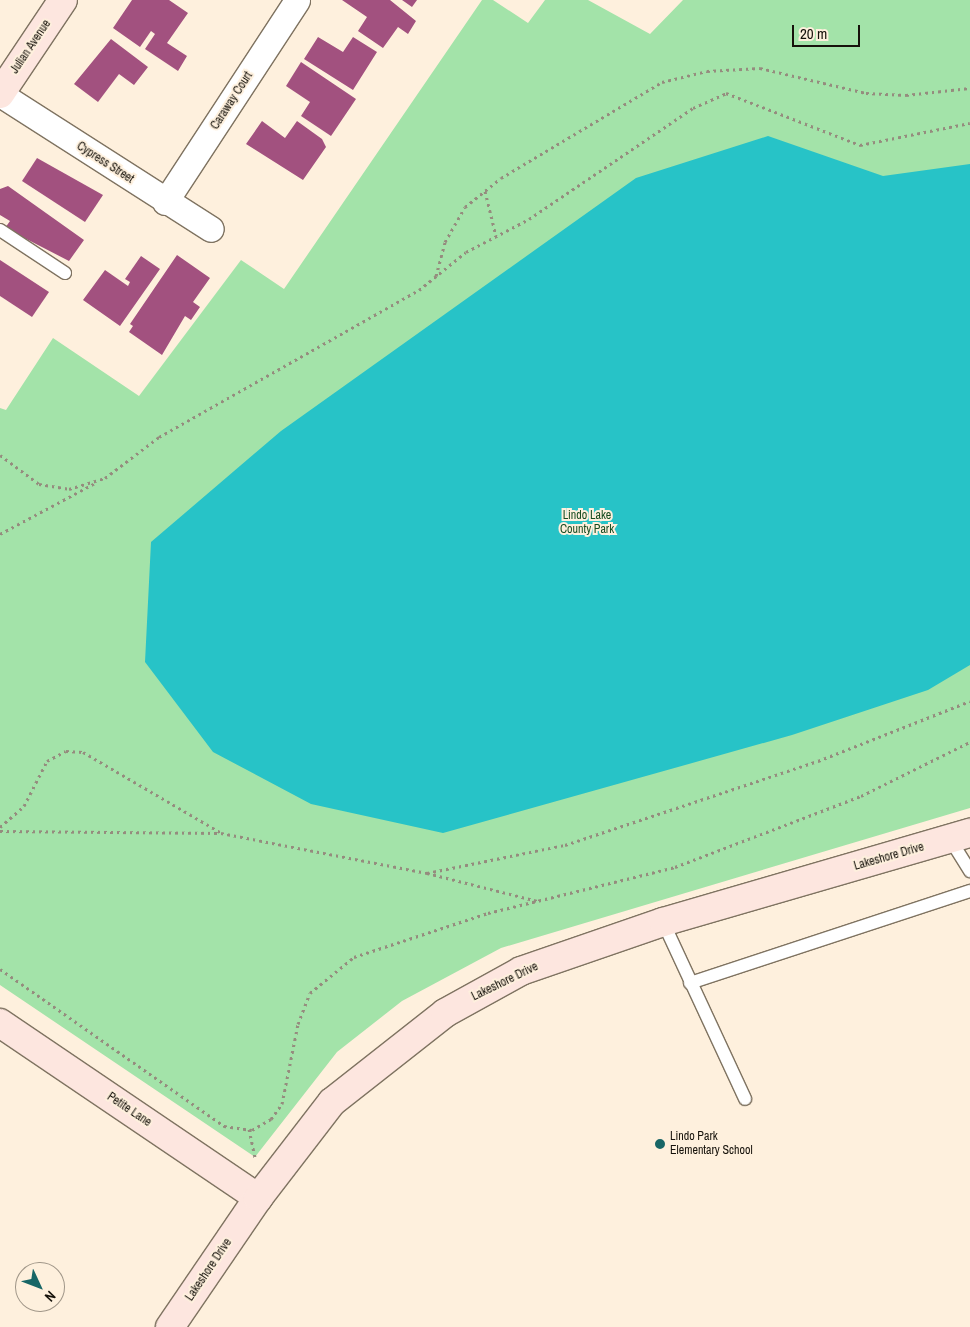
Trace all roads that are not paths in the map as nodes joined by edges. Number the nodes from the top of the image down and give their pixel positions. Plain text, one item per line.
1 (63, 0) edge
2 (298, 0) edge
3 (0, 94) edge
4 (165, 202) junction
5 (211, 229) dead end
6 (0, 230) edge
7 (65, 273) dead end
8 (960, 836) edge
9 (970, 871) edge
10 (970, 891) edge
11 (663, 922) junction
12 (690, 983) junction
13 (0, 1023) edge
14 (745, 1099) dead end
15 (258, 1198) junction
16 (170, 1327) edge

1 - 3 street, Julian Avenue
2 - 4 street, Caraway Court
3 - 4 street, Cypress Street
4 - 5 street, Cypress Street
6 - 7 lane
8 - 9 lane
8 - 11 street, Lakeshore Drive
10 - 12 lane
11 - 12 lane
11 - 15 street, Lakeshore Drive
12 - 14 lane
13 - 15 street, Petite Lane
15 - 16 street, Lakeshore Drive

